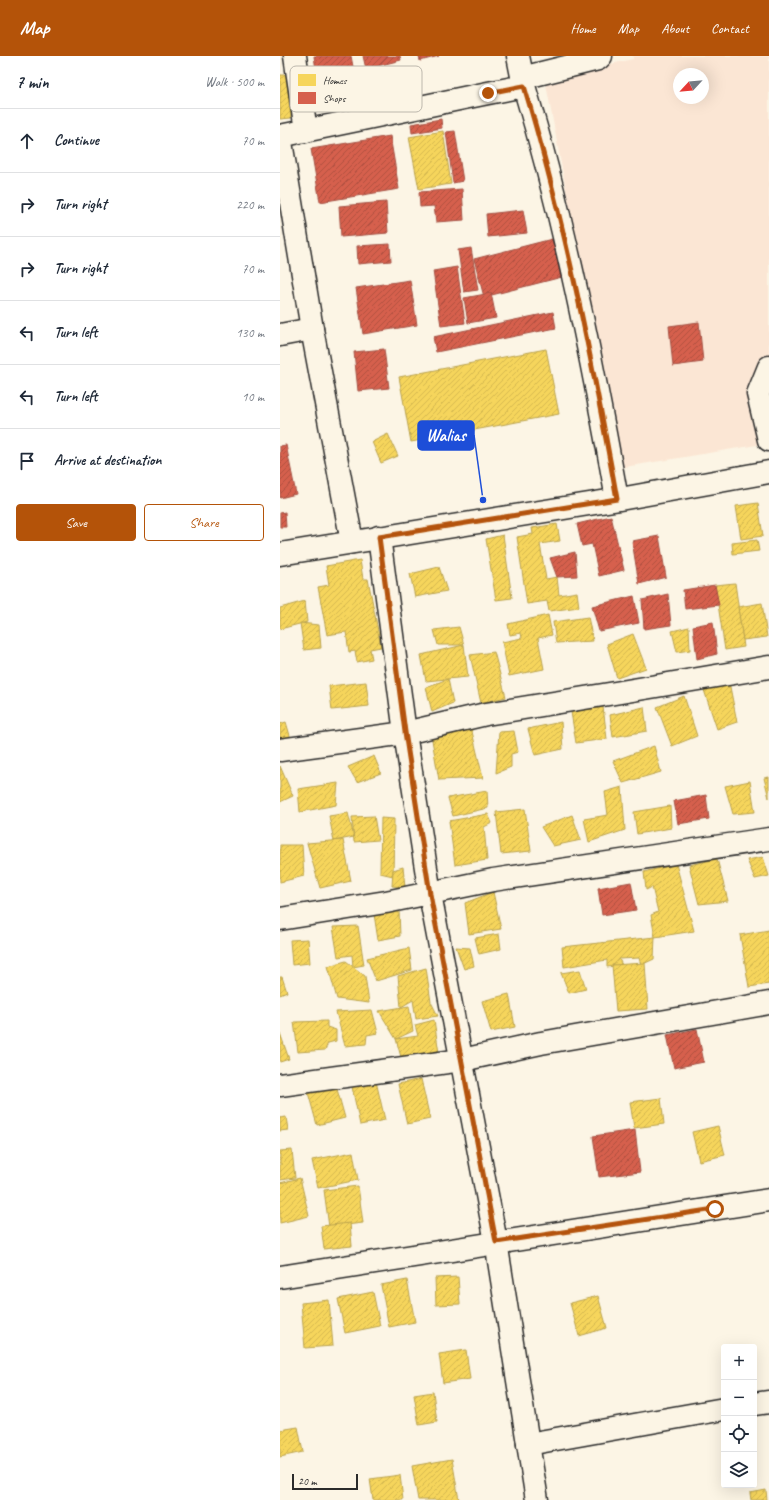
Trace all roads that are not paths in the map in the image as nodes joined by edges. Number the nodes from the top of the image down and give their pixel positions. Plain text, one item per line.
1 (295, 56) edge
2 (518, 56) edge
3 (601, 56) edge
4 (296, 66) edge
5 (523, 82) junction
6 (422, 107) edge
7 (303, 112) edge
8 (397, 112) edge
9 (306, 131) junction
10 (280, 136) edge
11 (312, 329) junction
12 (280, 335) edge
13 (769, 367) edge
14 (769, 440) edge
15 (769, 472) edge
16 (617, 499) junction
17 (379, 537) junction
18 (352, 542) junction
19 (280, 554) edge
20 (769, 667) edge
21 (405, 732) junction
22 (280, 750) edge
23 (769, 839) edge
24 (430, 894) junction
25 (280, 919) edge
26 (769, 1003) edge
27 (462, 1060) junction
28 (280, 1085) edge
29 (769, 1200) edge
30 (496, 1242) junction
31 (280, 1277) edge
32 (769, 1402) edge
33 (757, 1404) edge
34 (721, 1410) edge
35 (528, 1444) junction
36 (537, 1500) edge

1 - 4 street
2 - 5 street
3 - 5 street
5 - 6 street
5 - 16 street
7 - 9 street
8 - 9 street
9 - 10 street
10 - 11 street
11 - 12 street
11 - 18 street
13 - 14 street
15 - 16 street
16 - 17 street
17 - 18 street
17 - 21 street
18 - 19 street
20 - 21 street
21 - 22 street
21 - 24 street
23 - 24 street
24 - 25 street
24 - 27 street
26 - 27 street
27 - 28 street
27 - 30 street
29 - 30 street
30 - 31 street
30 - 35 street
32 - 33 street
34 - 35 street
35 - 36 street

